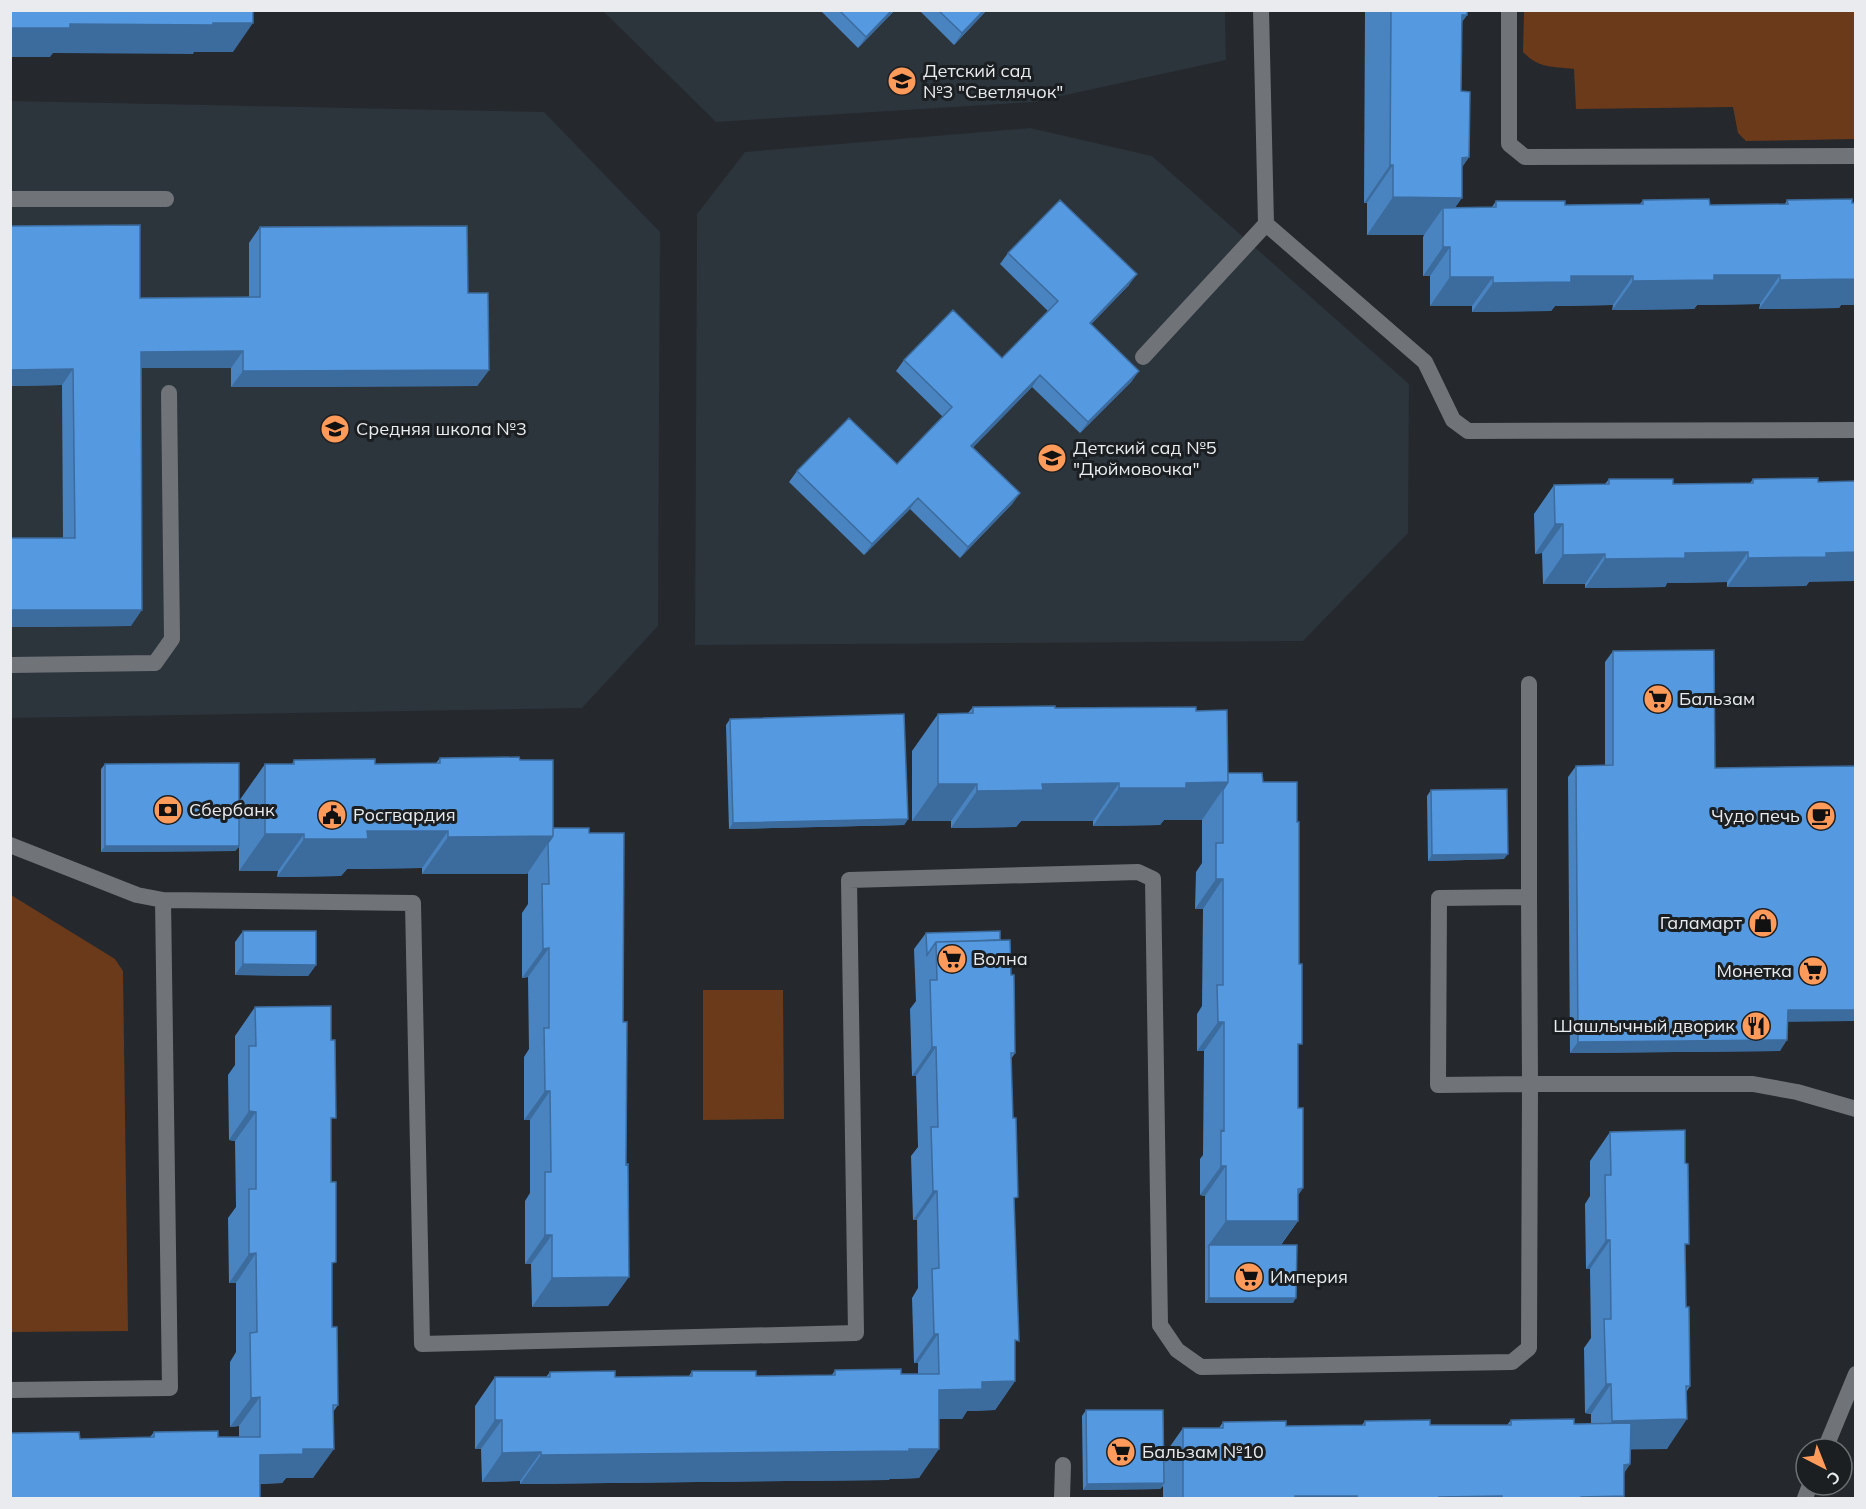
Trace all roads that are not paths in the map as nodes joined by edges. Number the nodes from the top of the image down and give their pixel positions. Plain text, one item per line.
1 (1261, 10) edge
2 (1509, 10) edge
3 (1856, 156) edge
4 (10, 199) edge
5 (166, 200) dead end
6 (1266, 224) junction
7 (1143, 357) dead end
8 (169, 393) dead end
9 (1856, 430) edge
10 (10, 665) edge
11 (1529, 684) dead end
12 (10, 845) edge
13 (1529, 897) junction
14 (163, 900) junction
15 (1530, 1084) junction
16 (1856, 1109) edge
17 (1856, 1374) edge
18 (10, 1390) edge
19 (1830, 1437) edge
20 (1063, 1465) dead end
21 (1062, 1498) edge

1 - 6 street
2 - 3 street
4 - 5 street
6 - 7 street
6 - 9 street
8 - 10 street
11 - 13 street
12 - 14 street
13 - 15 street
13 - 15 street
14 - 15 street
14 - 18 street
15 - 16 street
17 - 19 street
20 - 21 street

